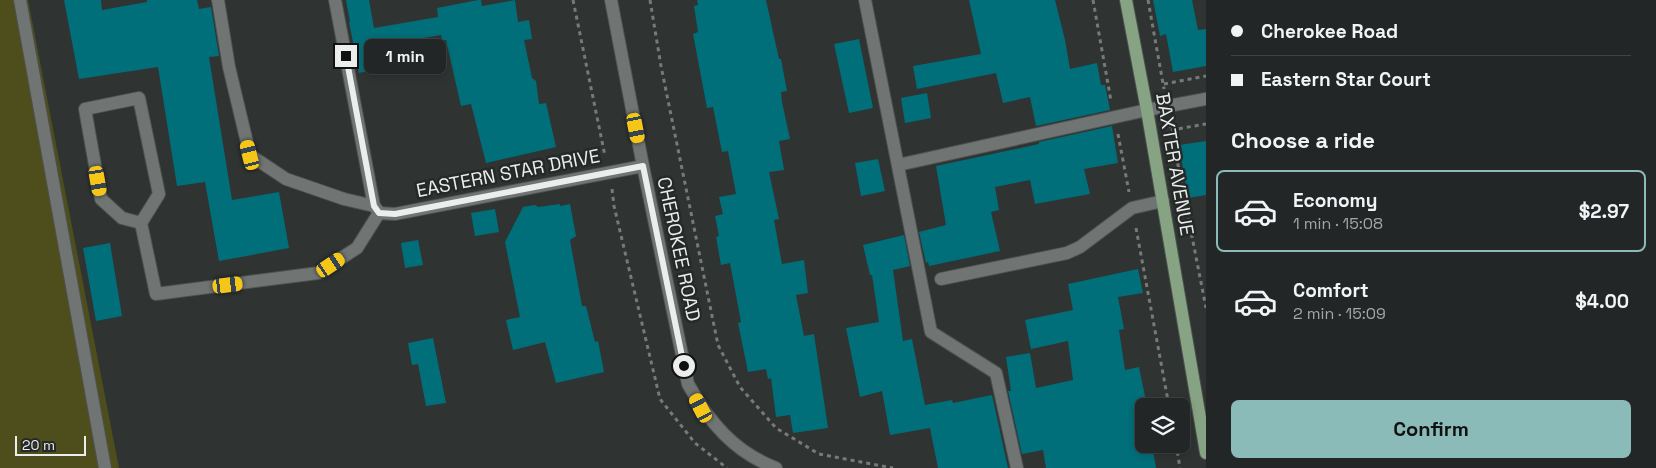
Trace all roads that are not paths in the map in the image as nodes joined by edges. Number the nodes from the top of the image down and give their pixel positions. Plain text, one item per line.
1 (20, 0) edge
2 (218, 0) edge
3 (335, 0) edge
4 (611, 0) edge
5 (865, 0) edge
6 (1126, 0) edge
7 (1206, 99) edge
8 (1147, 110) junction
9 (898, 165) junction
10 (643, 166) junction
11 (1163, 201) junction
12 (377, 209) junction
13 (141, 223) junction
14 (941, 279) dead end
15 (1203, 410) edge
16 (1206, 452) edge
17 (106, 468) edge
18 (776, 468) edge
19 (1017, 468) edge

1 - 17 street
2 - 12 street, EASTERN STAR DRIVE
3 - 12 street
4 - 10 street, CHEROKEE ROAD
5 - 9 street
6 - 8 main road, BAXTER AVENUE
7 - 8 street
8 - 9 street
8 - 11 main road, BAXTER AVENUE
9 - 19 street
10 - 12 street, EASTERN STAR DRIVE
10 - 18 street, CHEROKEE ROAD
11 - 14 street
11 - 15 main road, BAXTER AVENUE
12 - 13 street
13 - 13 street
15 - 16 main road, BAXTER AVENUE

